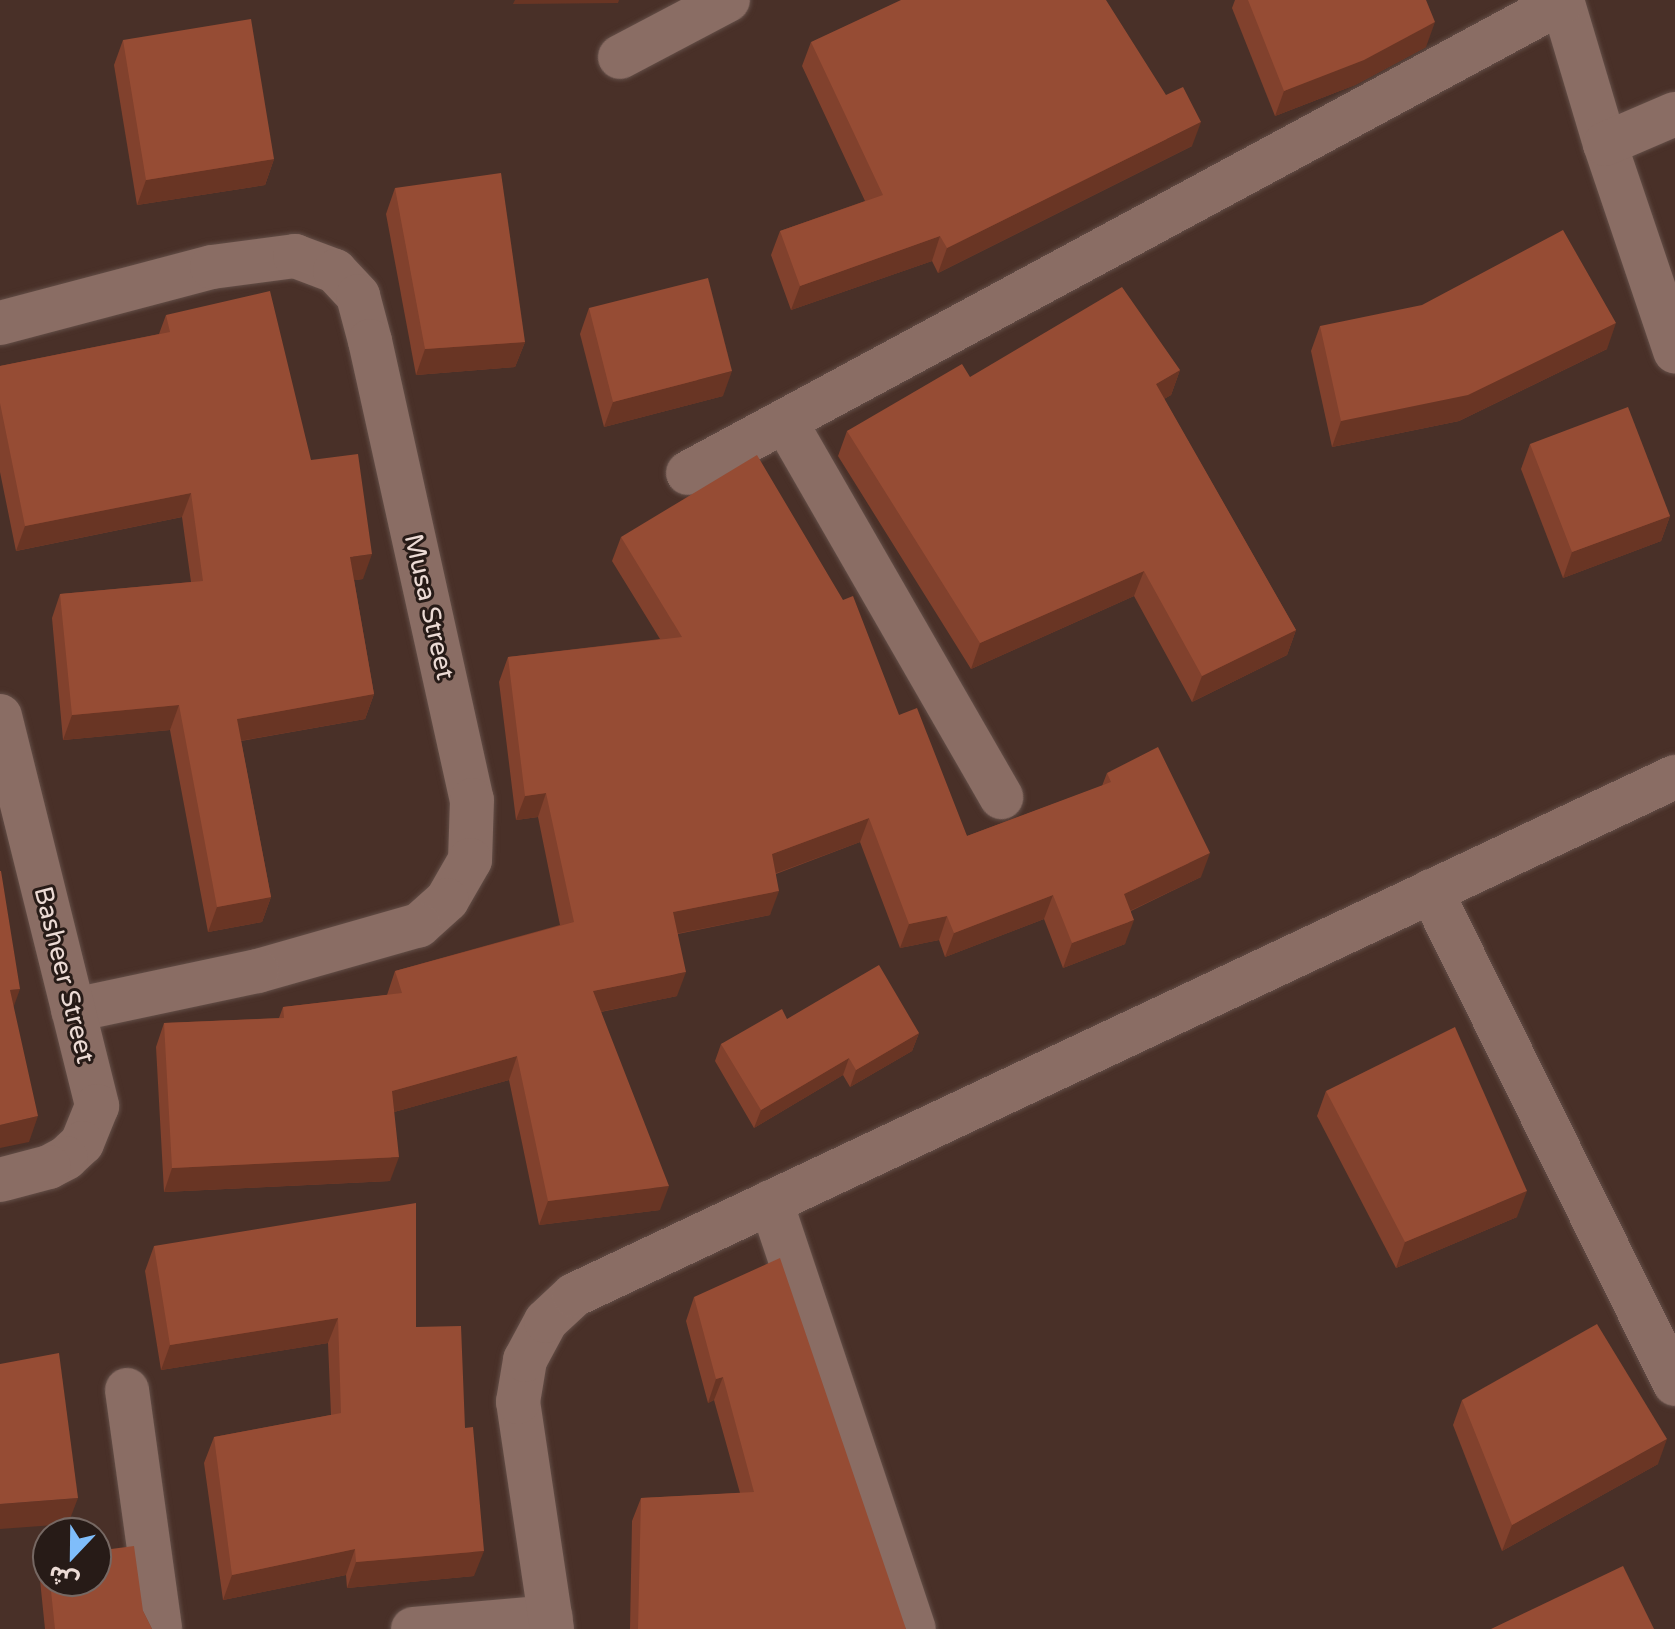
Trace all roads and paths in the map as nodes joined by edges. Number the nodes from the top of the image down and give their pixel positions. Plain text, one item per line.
1 (728, 0) edge
2 (1562, 1) edge
3 (620, 57) dead end
4 (1675, 114) edge
5 (1605, 144) junction
6 (0, 323) edge
7 (1675, 351) edge
8 (785, 421) junction
9 (688, 473) dead end
10 (0, 716) edge
11 (1675, 777) edge
12 (1001, 797) dead end
13 (1431, 891) junction
14 (73, 1010) junction
15 (0, 1180) edge
16 (771, 1202) junction
17 (1675, 1384) edge
18 (127, 1390) dead end
19 (551, 1623) edge
20 (160, 1629) edge
21 (413, 1629) edge
22 (914, 1629) edge

1 - 3 street
2 - 5 street
2 - 8 street
4 - 5 street
5 - 7 street
6 - 14 street, Musa Street
8 - 9 street
8 - 12 street
10 - 14 street, Basheer Street
11 - 13 street
13 - 16 street
13 - 17 street
14 - 15 street, Basheer Street
16 - 19 street
16 - 22 street
18 - 20 street
19 - 21 street

